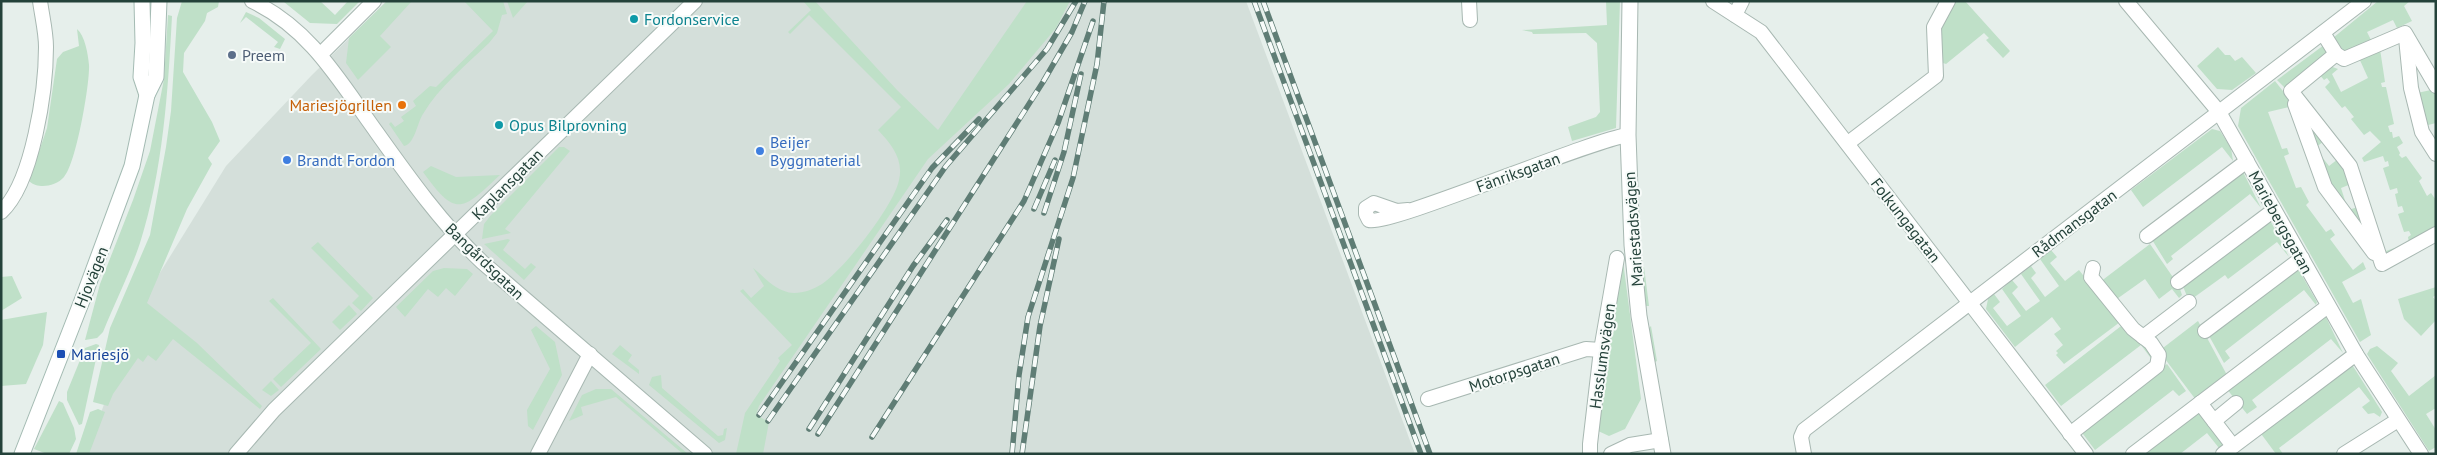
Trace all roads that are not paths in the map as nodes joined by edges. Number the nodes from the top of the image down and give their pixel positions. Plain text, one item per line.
1 (40, 1) edge
2 (142, 1) edge
3 (160, 1) edge
4 (252, 1) edge
5 (374, 1) edge
6 (695, 1) edge
7 (1469, 1) edge
8 (1630, 1) edge
9 (1712, 1) edge
10 (1742, 1) edge
11 (1948, 1) edge
12 (2126, 1) edge
13 (2364, 1) edge
14 (1735, 14) junction
15 (1470, 20) dead end
16 (2323, 33) junction
17 (2405, 33) junction
18 (321, 54) junction
19 (2336, 54) junction
20 (2435, 84) edge
21 (2411, 88) junction
22 (2291, 91) junction
23 (147, 95) junction
24 (2219, 112) junction
25 (2436, 129) edge
26 (2422, 132) junction
27 (1628, 135) junction
28 (1848, 143) junction
29 (2436, 154) edge
30 (2247, 161) junction
31 (1408, 210) dead end
32 (2274, 210) junction
33 (1, 212) edge
34 (2436, 234) edge
35 (454, 236) junction
36 (2147, 236) dead end
37 (1616, 258) dead end
38 (2302, 258) junction
39 (2382, 264) junction
40 (2093, 268) dead end
41 (2178, 282) dead end
42 (1970, 302) junction
43 (2188, 302) dead end
44 (2328, 306) junction
45 (2205, 331) dead end
46 (2143, 337) junction
47 (1601, 350) junction
48 (590, 354) junction
49 (2356, 354) junction
50 (1428, 399) dead end
51 (2200, 403) junction
52 (2236, 403) dead end
53 (2214, 420) junction
54 (2398, 420) junction
55 (2070, 434) junction
56 (1662, 447) edge
57 (2228, 450) edge
58 (22, 454) edge
59 (236, 454) edge
60 (538, 454) edge
61 (705, 454) edge
62 (1590, 454) edge
63 (1611, 454) edge
64 (1804, 454) edge
65 (2086, 454) edge
66 (2132, 454) edge
67 (2344, 454) edge
68 (2421, 454) edge

1 - 33 street
2 - 23 main road, Hjovägen
3 - 23 main road, Hjovägen
4 - 18 street, Bangårdsgatan
5 - 18 street
6 - 35 street, Kaplansgatan
7 - 15 street
8 - 27 main road, Mariestadsvägen
9 - 14 street, Folkungagatan
10 - 14 street
11 - 28 street
12 - 24 street, Mariebergsgatan
13 - 16 street, Rådmansgatan
14 - 28 street, Folkungagatan
16 - 19 street
16 - 24 street, Rådmansgatan
17 - 19 street
17 - 20 street
17 - 21 street
18 - 35 street, Bangårdsgatan
19 - 22 street
20 - 21 street
21 - 26 street
22 - 39 street
22 - 39 street
23 - 58 main road, Hjovägen
24 - 30 street, Mariebergsgatan
24 - 42 street, Rådmansgatan
25 - 26 street
26 - 29 street
27 - 31 street, Fänriksgatan
27 - 56 main road, Mariestadsvägen
28 - 42 street, Folkungagatan
30 - 32 street, Mariebergsgatan
30 - 36 street
32 - 38 street, Mariebergsgatan
32 - 41 street
34 - 39 street
35 - 48 street, Bangårdsgatan
35 - 59 street, Kaplansgatan
37 - 47 street, Hasslumsvägen
38 - 44 street, Mariebergsgatan
38 - 45 street
40 - 46 street
42 - 55 street, Folkungagatan
42 - 64 street, Rådmansgatan
43 - 46 street
44 - 49 street, Mariebergsgatan
44 - 51 street
46 - 55 street
47 - 50 street, Motorpsgatan
47 - 62 street, Hasslumsvägen
48 - 60 street
48 - 61 street, Bangårdsgatan
49 - 54 street, Mariebergsgatan
49 - 57 street
51 - 53 street
51 - 66 street
52 - 53 street
53 - 57 street
54 - 67 street
54 - 68 street, Mariebergsgatan
55 - 65 street, Folkungagatan
56 - 63 street

